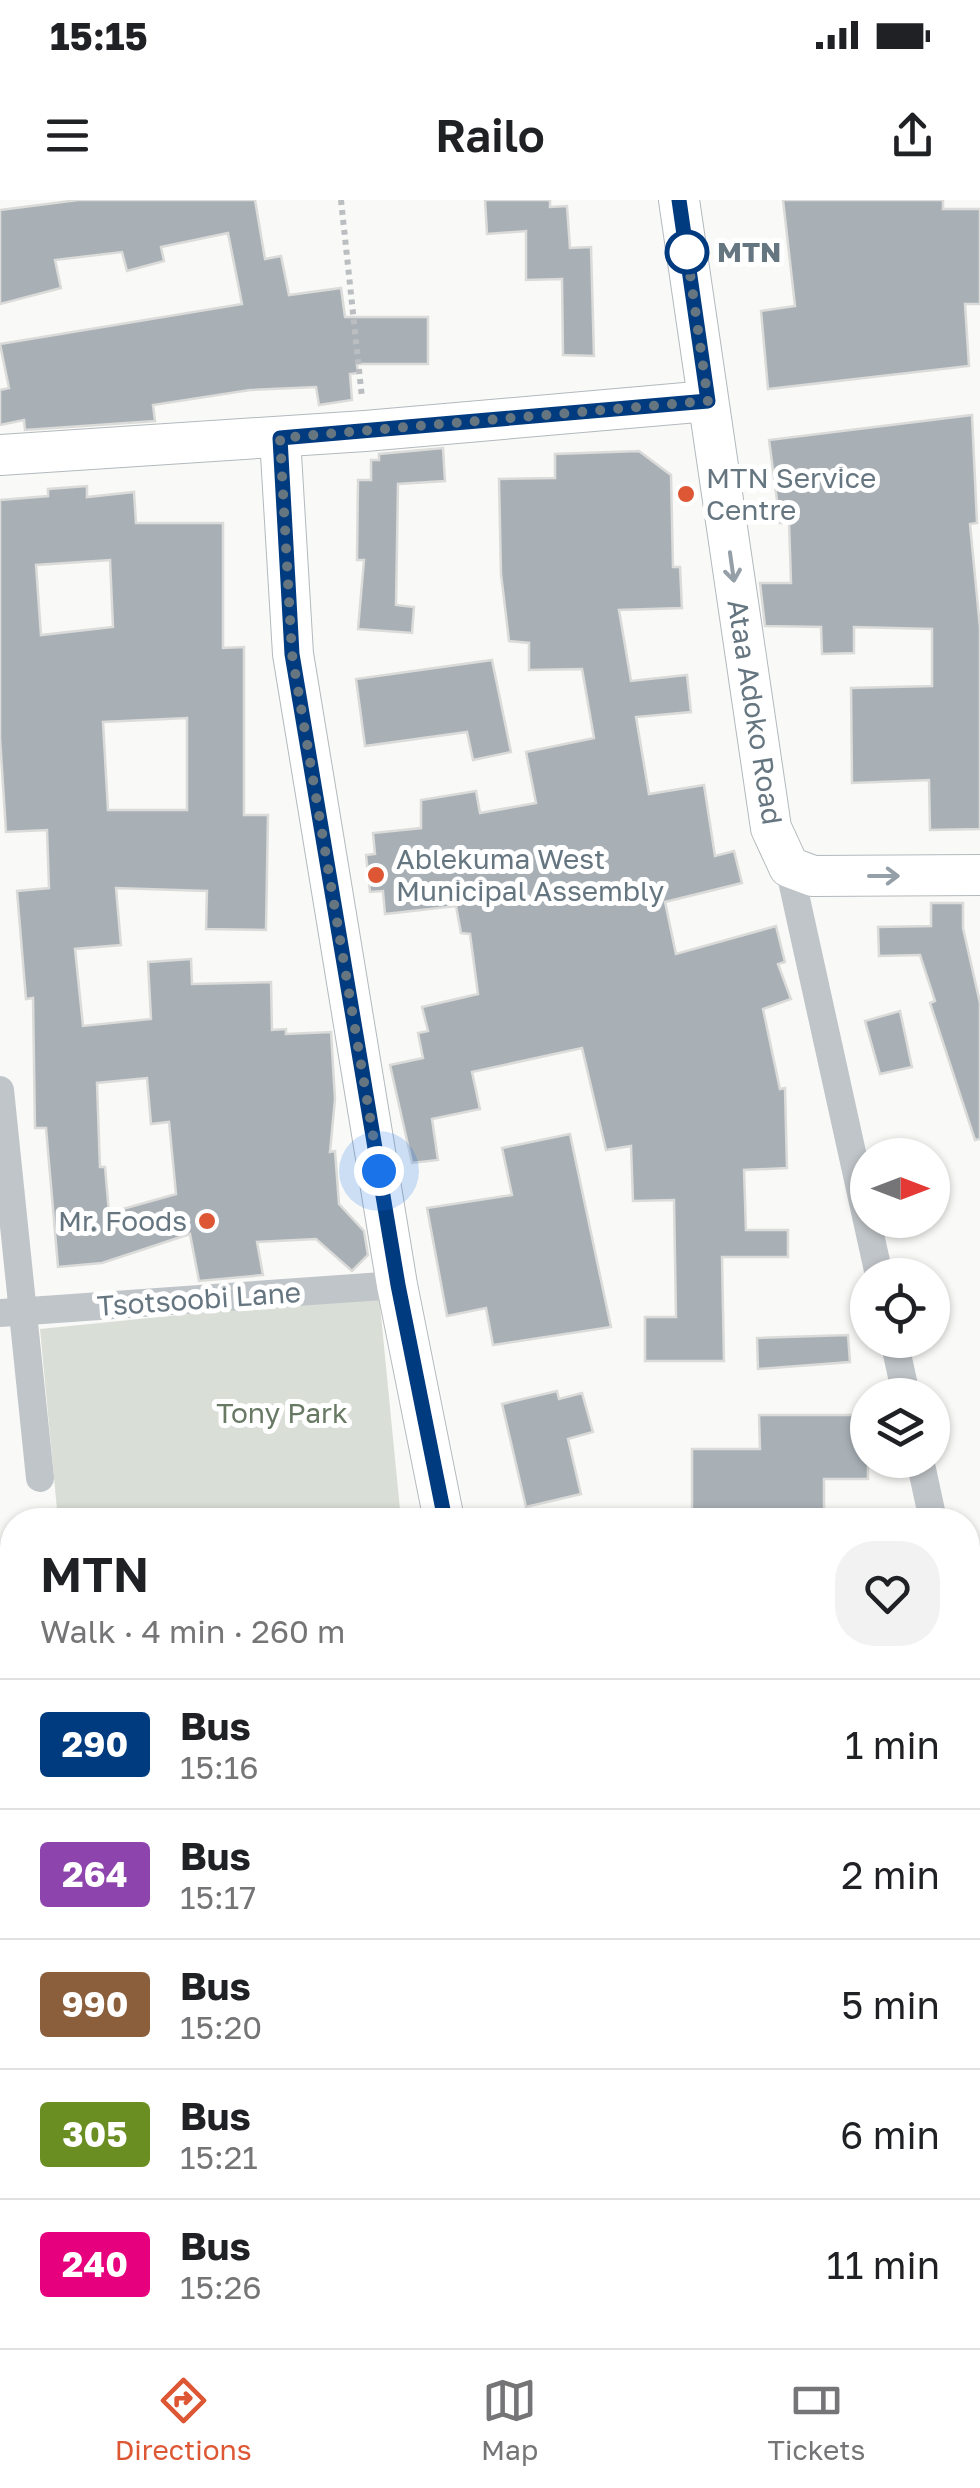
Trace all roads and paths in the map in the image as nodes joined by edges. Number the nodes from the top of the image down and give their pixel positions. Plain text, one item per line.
1 (341, 200) edge
2 (679, 200) edge
3 (708, 401) junction
4 (365, 431) junction
5 (280, 438) junction
6 (0, 455) edge
7 (790, 867) junction
8 (980, 875) edge
9 (0, 1090) edge
10 (875, 1258) edge
11 (398, 1285) junction
12 (12, 1312) edge
13 (40, 1478) dead end
14 (924, 1478) edge
15 (442, 1508) edge
16 (930, 1508) edge

1 - 4 path
2 - 3 main road, Ataa Adoko Road
3 - 4 main road
3 -> 7 main road, Ataa Adoko Road
4 - 5 main road
5 - 6 main road
5 - 11 main road
7 -> 8 main road
7 - 10 street, Ataa Adoko Road
9 - 12 street
11 - 12 street, Tsotsoobi Lane
11 - 15 main road
12 - 13 street
14 - 16 street

